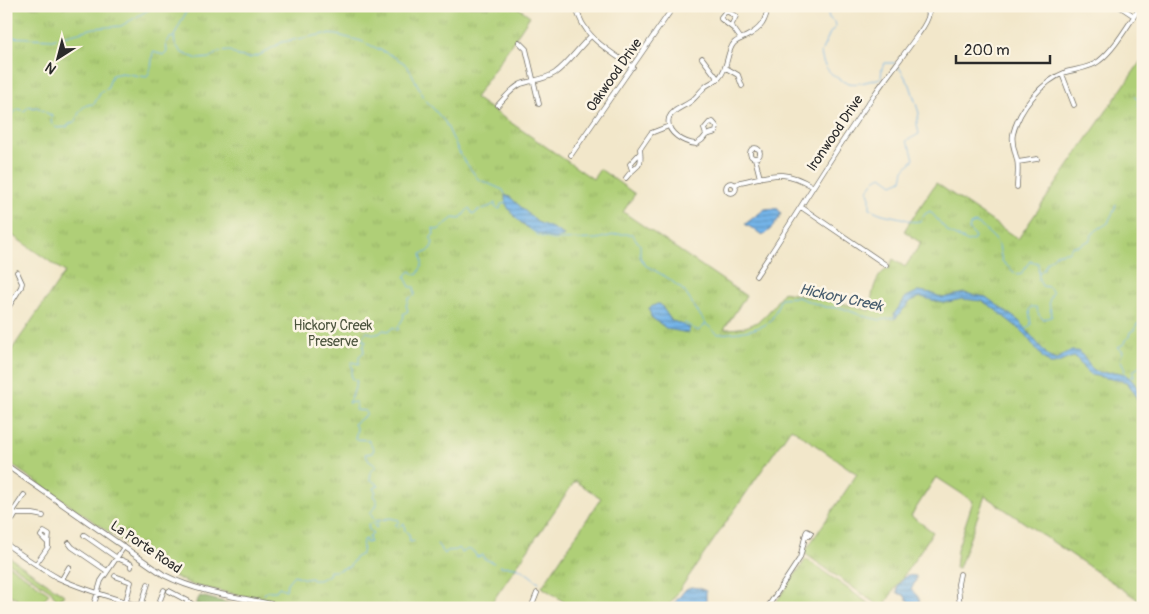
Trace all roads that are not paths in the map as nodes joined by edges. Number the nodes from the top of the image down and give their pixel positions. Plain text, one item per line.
1 (576, 6) edge
2 (674, 6) edge
3 (768, 6) edge
4 (921, 6) edge
5 (1119, 6) edge
6 (1141, 6) edge
7 (1134, 16) junction
8 (731, 26) dead end
9 (591, 36) junction
10 (741, 38) junction
11 (519, 42) dead end
12 (702, 58) dead end
13 (632, 67) junction
14 (726, 68) junction
15 (1062, 74) junction
16 (718, 79) junction
17 (534, 82) junction
18 (742, 86) dead end
19 (538, 104) dead end
20 (498, 105) dead end
21 (1074, 105) dead end
22 (669, 126) junction
23 (706, 135) dead end
24 (640, 153) junction
25 (571, 155) dead end
26 (756, 158) dead end
27 (1038, 158) dead end
28 (1018, 162) junction
29 (632, 170) junction
30 (626, 178) dead end
31 (760, 178) junction
32 (735, 185) dead end
33 (812, 186) junction
34 (1017, 187) dead end
35 (801, 207) junction
36 (886, 264) dead end
37 (17, 272) dead end
38 (756, 276) dead end
39 (8, 305) edge
40 (6, 311) edge
41 (6, 466) edge
42 (24, 495) dead end
43 (6, 512) edge
44 (15, 512) junction
45 (43, 516) dead end
46 (6, 517) edge
47 (84, 535) dead end
48 (805, 536) dead end
49 (48, 543) dead end
50 (69, 543) dead end
51 (6, 544) edge
52 (124, 547) junction
53 (117, 558) junction
54 (36, 564) junction
55 (69, 567) dead end
56 (130, 567) dead end
57 (107, 572) junction
58 (960, 574) dead end
59 (115, 576) dead end
60 (62, 579) junction
61 (148, 584) dead end
62 (164, 590) dead end
63 (170, 591) dead end
64 (97, 593) junction
65 (536, 593) dead end
66 (188, 600) junction
67 (126, 601) junction
68 (144, 607) edge
69 (93, 608) edge
70 (157, 608) edge
71 (184, 608) edge
72 (197, 608) edge
73 (290, 608) edge
74 (530, 608) edge
75 (767, 608) edge
76 (960, 608) edge

1 - 9 street
2 - 13 street, Oakwood Drive
3 - 10 street
4 - 33 street, Ironwood Drive
5 - 7 street
6 - 7 street
7 - 15 street
8 - 10 street
9 - 13 street
9 - 17 street
10 - 14 street
11 - 17 street
12 - 16 street
13 - 25 street, Oakwood Drive
14 - 16 street
14 - 18 street
15 - 21 street
15 - 28 street
16 - 22 street
17 - 19 street
17 - 20 street
22 - 23 street
22 - 24 street
24 - 29 street
24 - 29 street
26 - 31 street
27 - 28 street
28 - 34 street
29 - 30 street
31 - 32 street
31 - 33 street
33 - 35 street, Ironwood Drive
35 - 36 street
35 - 38 street, Ironwood Drive
37 - 39 street
39 - 40 street
41 - 52 street, La Porte Road
42 - 44 street
43 - 44 street
44 - 45 street
44 - 46 street
47 - 53 street
48 - 75 street
49 - 54 street
50 - 57 street
51 - 54 street
52 - 53 street
52 - 73 street, La Porte Road
53 - 56 street
53 - 57 street
54 - 60 street
55 - 60 street
57 - 64 street
58 - 76 street
59 - 67 street
60 - 64 street
61 - 68 street
62 - 70 street
63 - 66 street
64 - 67 street
64 - 69 street
65 - 74 street
66 - 71 street
66 - 72 street
67 - 68 street

